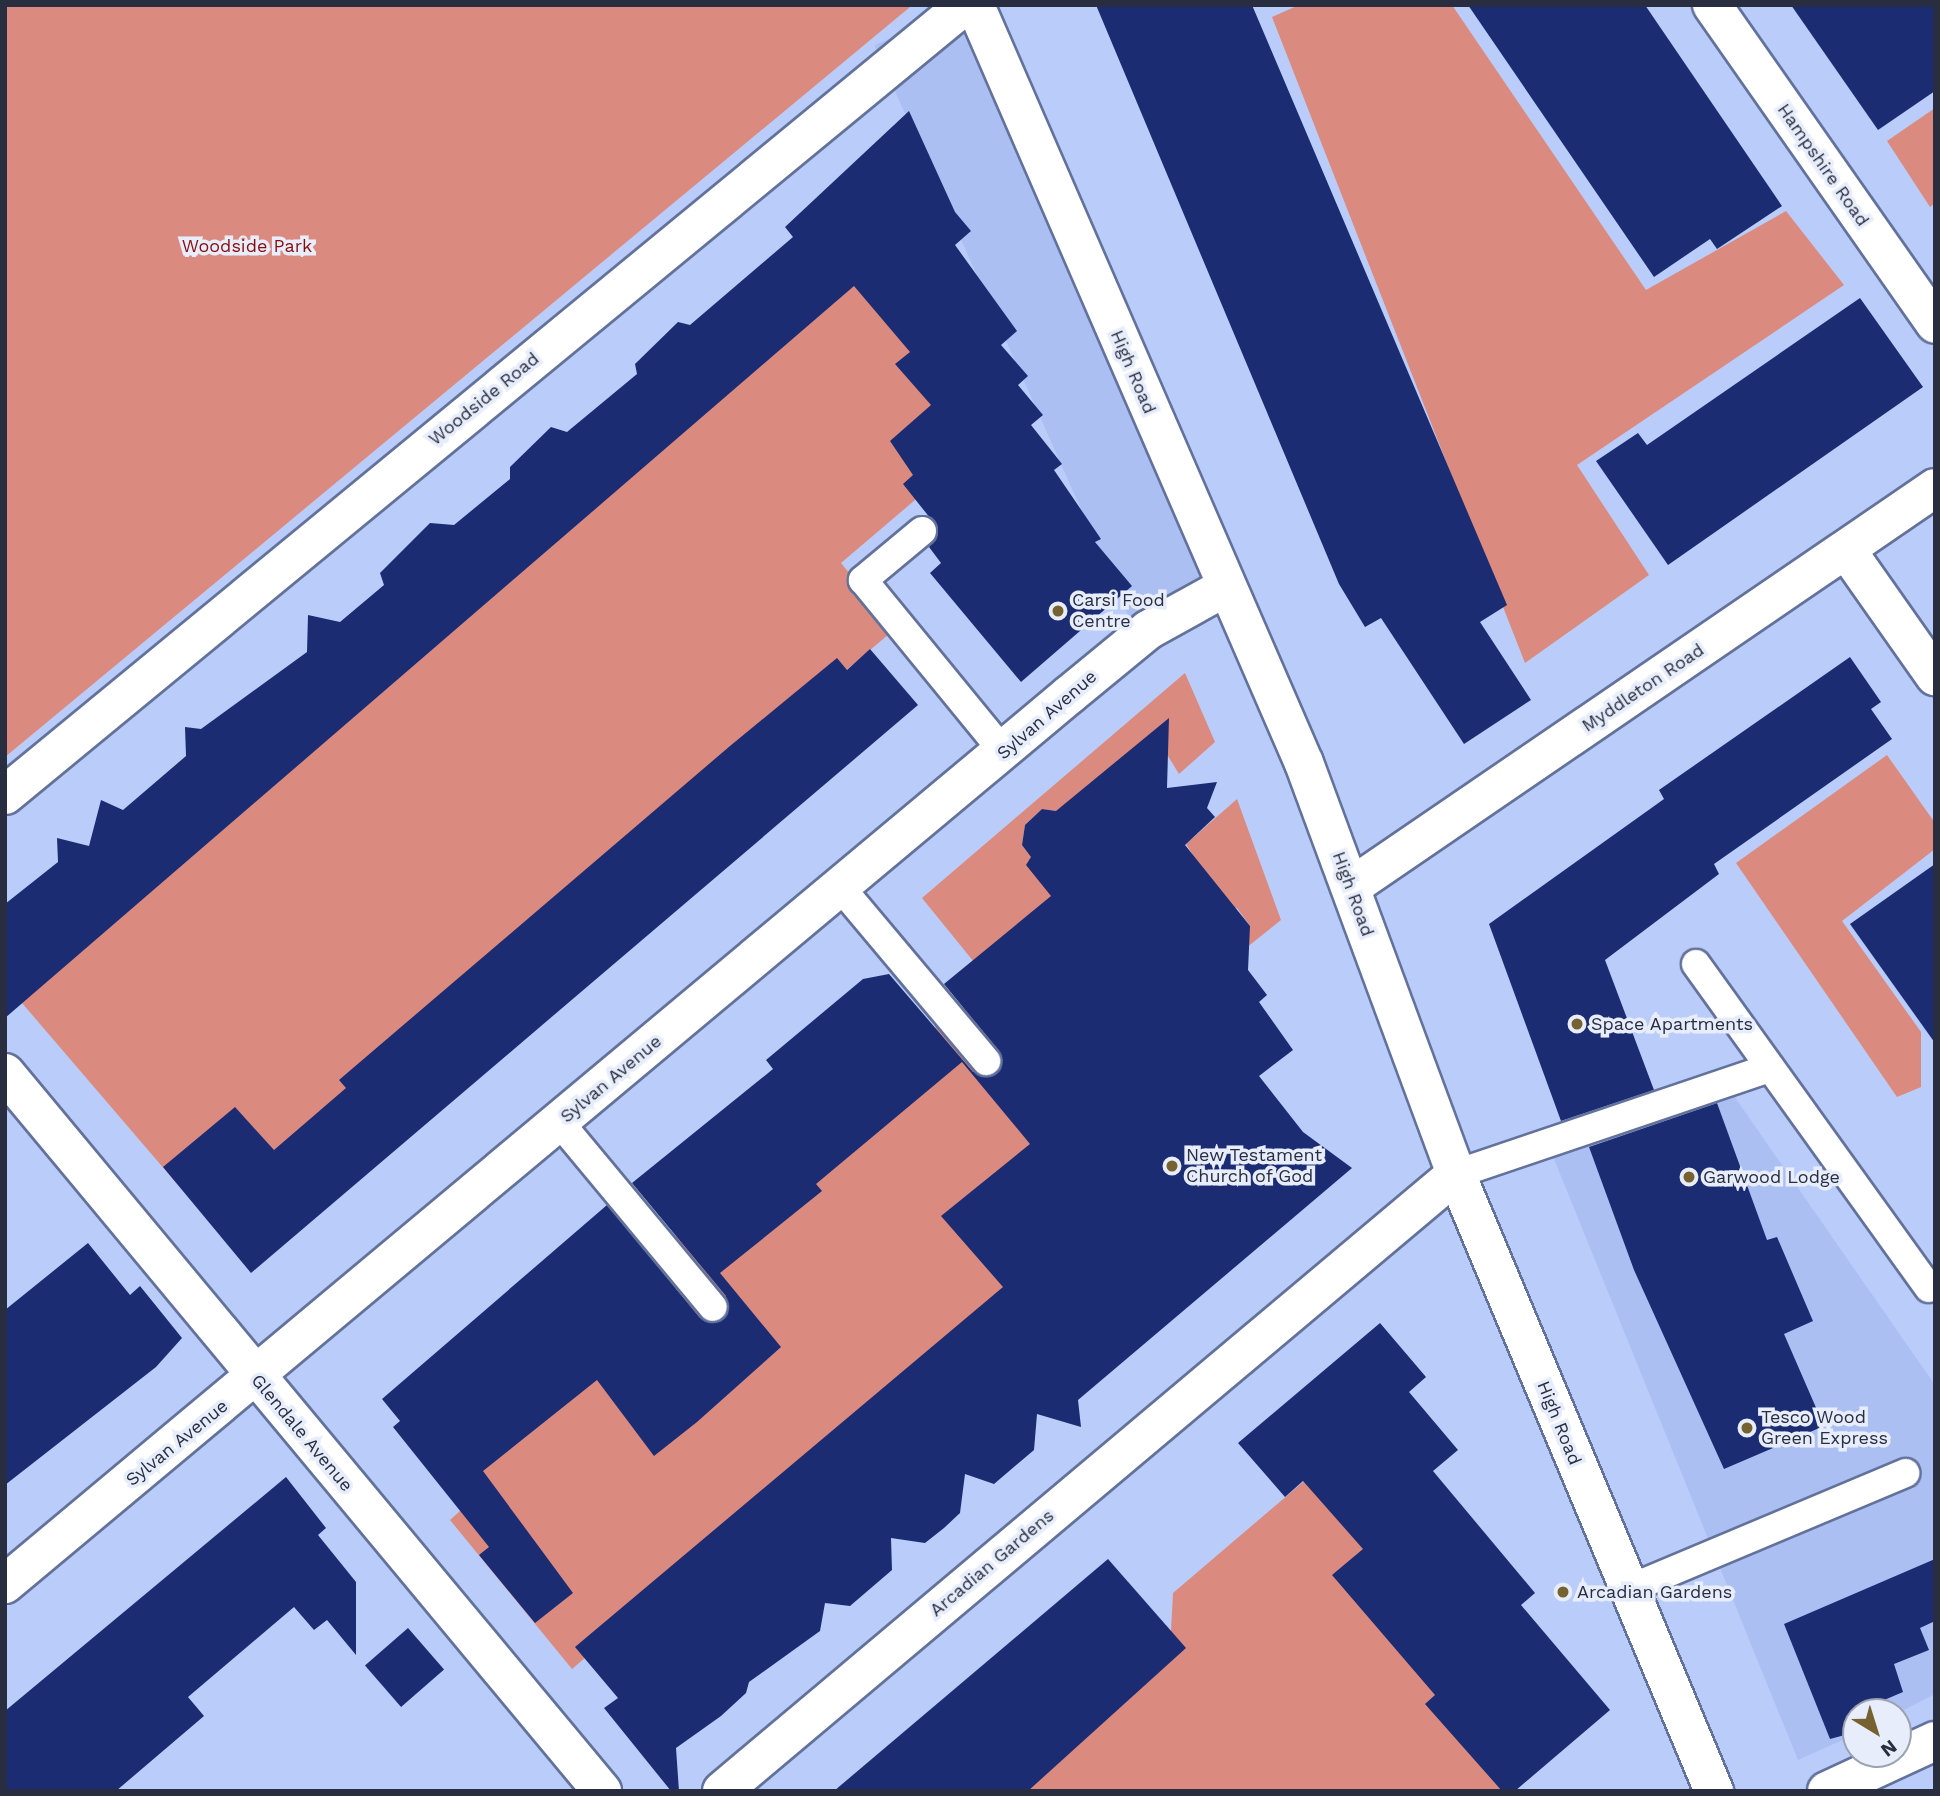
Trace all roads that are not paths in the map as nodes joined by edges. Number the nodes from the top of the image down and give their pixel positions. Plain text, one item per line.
1 (965, 5) edge
2 (975, 5) edge
3 (1712, 5) edge
4 (1935, 324) edge
5 (1935, 488) edge
6 (922, 531) dead end
7 (1847, 551) junction
8 (1226, 587) junction
9 (1935, 676) edge
10 (1004, 752) junction
11 (5, 795) edge
12 (1351, 887) junction
13 (841, 888) junction
14 (1696, 964) dead end
15 (986, 1061) dead end
16 (1770, 1069) junction
17 (5, 1073) edge
18 (560, 1123) junction
19 (1456, 1174) junction
20 (1929, 1288) dead end
21 (713, 1307) dead end
22 (256, 1378) junction
23 (1905, 1473) dead end
24 (5, 1584) edge
25 (1627, 1590) junction
26 (1935, 1741) edge
27 (1706, 1787) edge
28 (602, 1791) edge
29 (722, 1791) edge
30 (1827, 1791) edge

1 - 11 street, Woodside Road
2 - 8 street, High Road
3 - 4 street, Hampshire Road
5 - 7 street, Myddleton Road
6 - 10 lane
7 - 9 street
7 - 12 street, Myddleton Road
8 - 10 street, Sylvan Avenue
8 - 12 street, High Road
10 - 13 street, Sylvan Avenue
12 - 19 street, High Road
13 - 15 lane
13 - 18 street, Sylvan Avenue
14 - 16 lane
16 - 19 lane
16 - 20 lane
17 - 22 street, Glendale Avenue
18 - 21 lane
18 - 22 street, Sylvan Avenue
19 - 25 street, High Road
19 - 29 street, Arcadian Gardens
22 - 24 street, Sylvan Avenue
22 - 28 street, Glendale Avenue
23 - 25 lane
25 - 27 street, High Road
26 - 30 street

